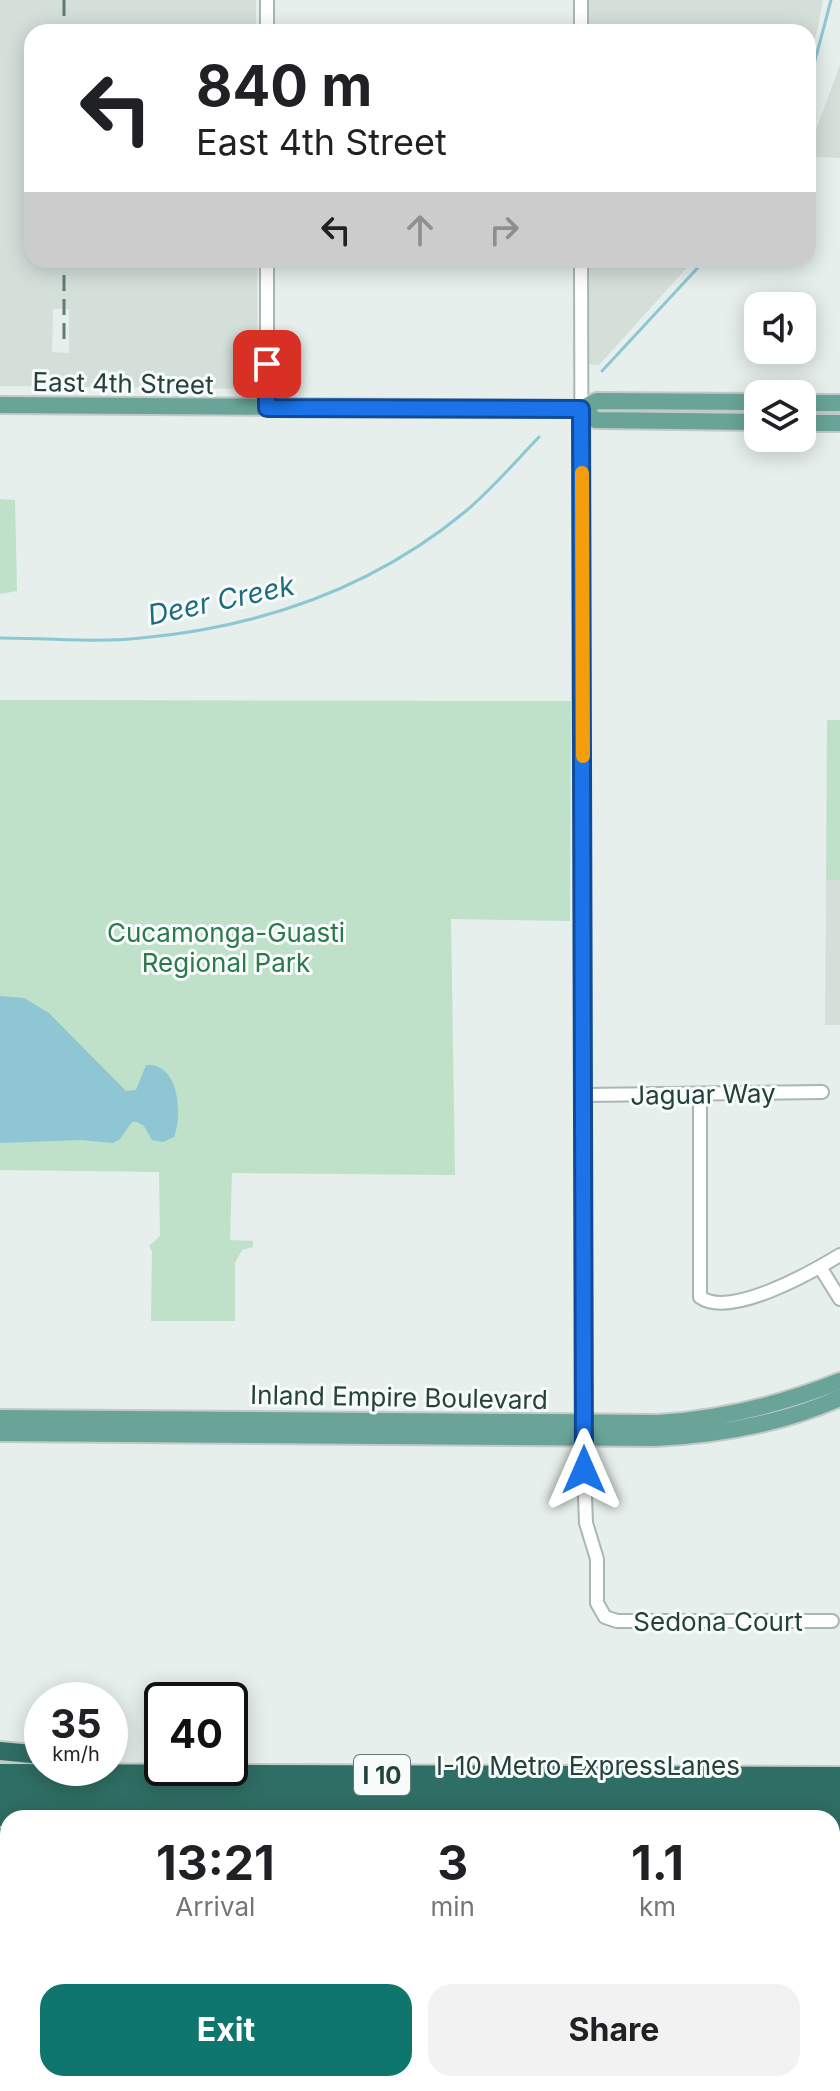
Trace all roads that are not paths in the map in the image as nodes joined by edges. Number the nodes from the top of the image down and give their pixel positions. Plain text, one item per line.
1 (267, 0) edge
2 (581, 0) edge
3 (267, 24) edge
4 (581, 24) edge
5 (267, 268) edge
6 (581, 268) edge
7 (744, 402) edge
8 (816, 403) edge
9 (840, 403) edge
10 (0, 405) edge
11 (267, 408) junction
12 (581, 409) junction
13 (744, 422) edge
14 (816, 423) edge
15 (840, 423) edge
16 (822, 1092) dead end
17 (700, 1094) junction
18 (584, 1095) junction
19 (840, 1255) edge
20 (820, 1267) junction
21 (840, 1299) edge
22 (840, 1381) edge
23 (840, 1398) edge
24 (0, 1418) edge
25 (584, 1431) junction
26 (0, 1433) edge
27 (832, 1621) dead end
28 (0, 1751) edge
29 (24, 1753) edge
30 (0, 1773) edge
31 (144, 1774) edge
32 (248, 1774) edge
33 (840, 1776) edge
34 (0, 1788) edge
35 (840, 1794) edge
36 (0, 1803) edge
37 (840, 1808) edge

1 - 3 street
2 - 4 street
5 - 11 street
6 - 12 street
7 - 12 main road
8 - 9 main road
10 - 11 main road, East 4th Street
11 - 12 main road, East 4th Street
12 - 13 main road
12 - 18 street
14 - 15 main road
16 - 17 street, Jaguar Way
17 - 18 street, Jaguar Way
17 - 20 street
18 - 25 street
19 - 20 street
20 - 21 street
22 - 25 main road, Inland Empire Boulevard
23 - 25 main road, Inland Empire Boulevard
24 - 25 main road, Inland Empire Boulevard
25 - 26 main road, Inland Empire Boulevard
25 - 27 street, Sedona Court
28 - 29 highway
30 - 31 highway, I 10
32 - 33 highway, I 10
34 - 35 highway, I-10 Metro ExpressLanes
36 - 37 highway, I-10 Metro ExpressLanes

